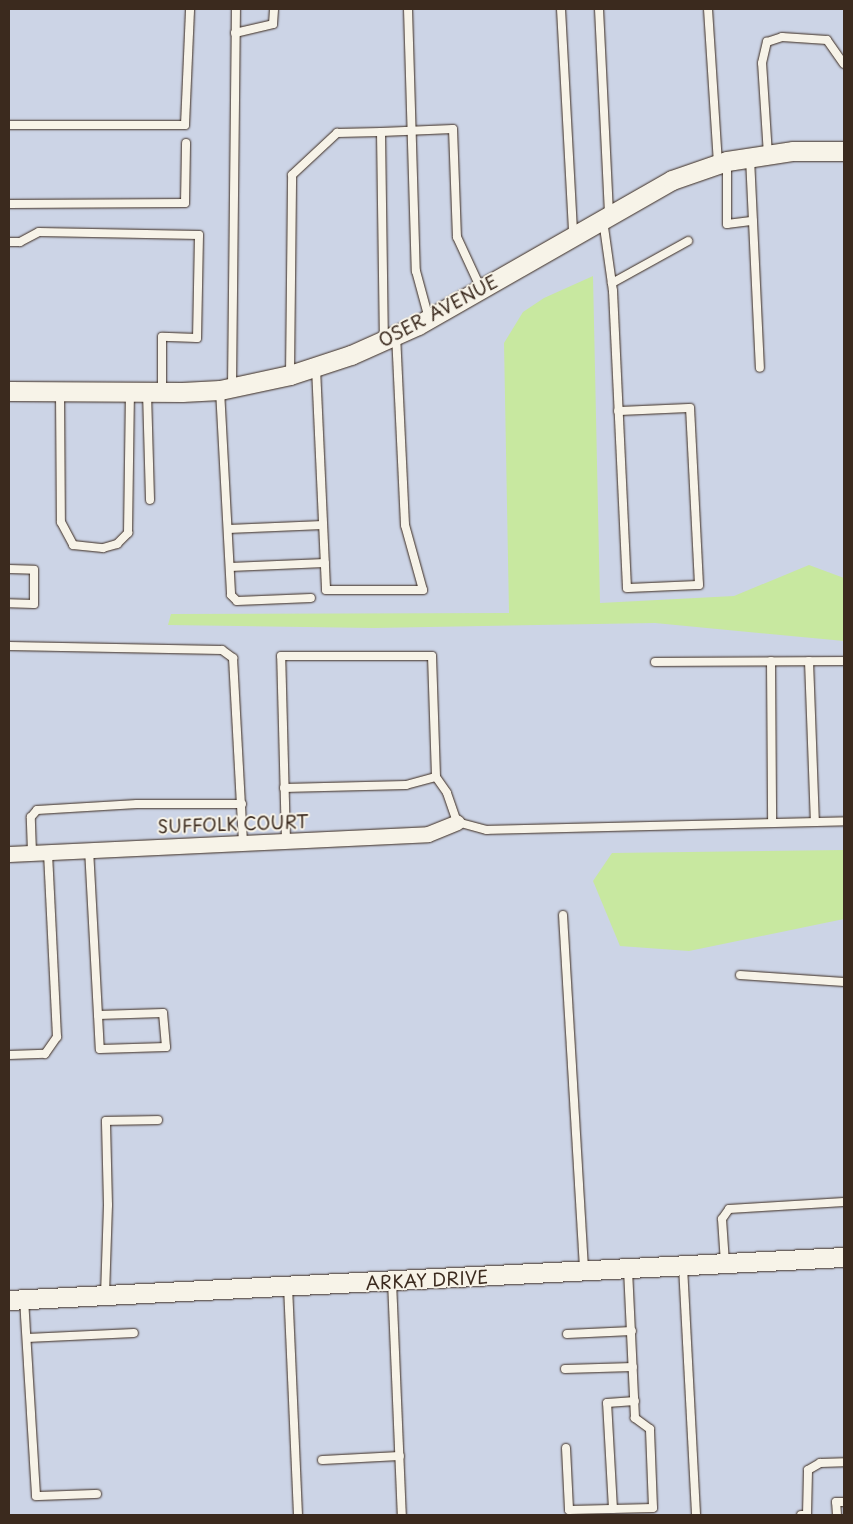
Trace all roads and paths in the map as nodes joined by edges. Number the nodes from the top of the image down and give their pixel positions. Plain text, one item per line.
1 (190, 9) edge
2 (236, 9) edge
3 (274, 9) edge
4 (408, 9) edge
5 (561, 9) edge
6 (599, 9) edge
7 (708, 9) edge
8 (235, 33) junction
9 (842, 60) edge
10 (9, 125) edge
11 (411, 131) junction
12 (380, 132) junction
13 (186, 143) dead end
14 (844, 151) edge
15 (759, 156) junction
16 (723, 162) junction
17 (9, 204) edge
18 (606, 216) junction
19 (753, 221) junction
20 (573, 235) junction
21 (688, 241) dead end
22 (9, 242) edge
23 (612, 283) junction
24 (481, 289) junction
25 (429, 319) junction
26 (390, 338) junction
27 (316, 367) junction
28 (760, 368) dead end
29 (290, 375) junction
30 (226, 388) junction
31 (9, 391) edge
32 (60, 392) junction
33 (146, 392) junction
34 (618, 411) junction
35 (150, 500) dead end
36 (323, 525) junction
37 (228, 529) junction
38 (325, 562) junction
39 (230, 567) junction
40 (9, 569) edge
41 (311, 598) dead end
42 (9, 604) edge
43 (9, 646) edge
44 (771, 661) junction
45 (809, 661) junction
46 (844, 661) edge
47 (655, 662) dead end
48 (436, 777) junction
49 (284, 788) junction
50 (242, 804) junction
51 (844, 821) edge
52 (457, 822) junction
53 (815, 822) junction
54 (772, 823) junction
55 (286, 841) junction
56 (244, 843) junction
57 (89, 849) junction
58 (32, 852) junction
59 (48, 852) junction
60 (9, 854) edge
61 (563, 915) dead end
62 (740, 975) dead end
63 (844, 982) edge
64 (98, 1015) junction
65 (9, 1055) edge
66 (158, 1120) dead end
67 (844, 1202) edge
68 (844, 1257) edge
69 (725, 1263) junction
70 (683, 1266) junction
71 (628, 1269) junction
72 (584, 1271) junction
73 (392, 1281) junction
74 (288, 1286) junction
75 (105, 1295) junction
76 (17, 1300) edge
77 (632, 1331) junction
78 (134, 1333) dead end
79 (567, 1334) dead end
80 (27, 1338) junction
81 (634, 1366) junction
82 (565, 1370) dead end
83 (635, 1401) junction
84 (566, 1448) dead end
85 (400, 1456) junction
86 (322, 1460) dead end
87 (844, 1462) edge
88 (97, 1494) dead end
89 (844, 1502) edge
90 (613, 1509) junction
91 (298, 1515) edge
92 (402, 1515) edge
93 (696, 1515) edge
94 (801, 1515) edge
95 (837, 1515) edge

1 - 10 lane
2 - 8 lane
3 - 8 lane
4 - 11 lane
5 - 20 lane
6 - 18 lane
7 - 16 lane
8 - 30 lane
9 - 15 lane
11 - 12 lane
11 - 24 lane
11 - 25 lane
12 - 26 lane
12 - 29 lane
13 - 17 lane
14 - 15 street, OSER AVENUE
15 - 16 street, OSER AVENUE
15 - 19 lane
16 - 18 street, OSER AVENUE
16 - 19 lane
18 - 20 street, OSER AVENUE
18 - 23 lane
19 - 28 lane
20 - 24 street, OSER AVENUE
21 - 23 lane
22 - 33 lane
23 - 34 lane
24 - 25 street, OSER AVENUE
25 - 26 street, OSER AVENUE
26 - 27 street, OSER AVENUE
26 - 38 lane
27 - 29 street, OSER AVENUE
27 - 36 lane
29 - 30 street, OSER AVENUE
30 - 33 street, OSER AVENUE
30 - 37 lane
31 - 32 street, OSER AVENUE
32 - 33 street, OSER AVENUE
32 - 33 lane
33 - 35 lane
34 - 34 lane
36 - 37 lane
36 - 38 lane
37 - 39 lane
38 - 39 lane
39 - 41 lane
40 - 42 lane
43 - 50 lane
44 - 45 lane
44 - 47 lane
44 - 54 lane
45 - 46 lane
45 - 53 lane
48 - 49 lane
48 - 49 lane
48 - 52 lane
49 - 55 lane
50 - 56 lane
50 - 58 lane
51 - 53 lane
52 - 54 lane
52 - 55 street, SUFFOLK COURT
53 - 54 lane
55 - 56 street, SUFFOLK COURT
56 - 57 street, SUFFOLK COURT
57 - 59 street, SUFFOLK COURT
57 - 64 lane
58 - 59 street, SUFFOLK COURT
58 - 60 street, SUFFOLK COURT
59 - 65 lane
61 - 72 lane
62 - 63 lane
64 - 64 lane
66 - 75 lane
67 - 69 lane
68 - 69 street, ARKAY DRIVE
69 - 70 street, ARKAY DRIVE
70 - 71 street, ARKAY DRIVE
70 - 93 lane
71 - 72 street, ARKAY DRIVE
71 - 77 lane
72 - 73 street, ARKAY DRIVE
73 - 74 street, ARKAY DRIVE
73 - 85 lane
74 - 75 street, ARKAY DRIVE
74 - 91 lane
75 - 76 street, ARKAY DRIVE
76 - 80 lane
77 - 79 lane
77 - 81 lane
78 - 80 lane
80 - 88 lane
81 - 82 lane
81 - 83 lane
83 - 90 lane
83 - 90 lane
84 - 90 lane
85 - 86 lane
85 - 92 lane
87 - 94 lane
89 - 95 lane

